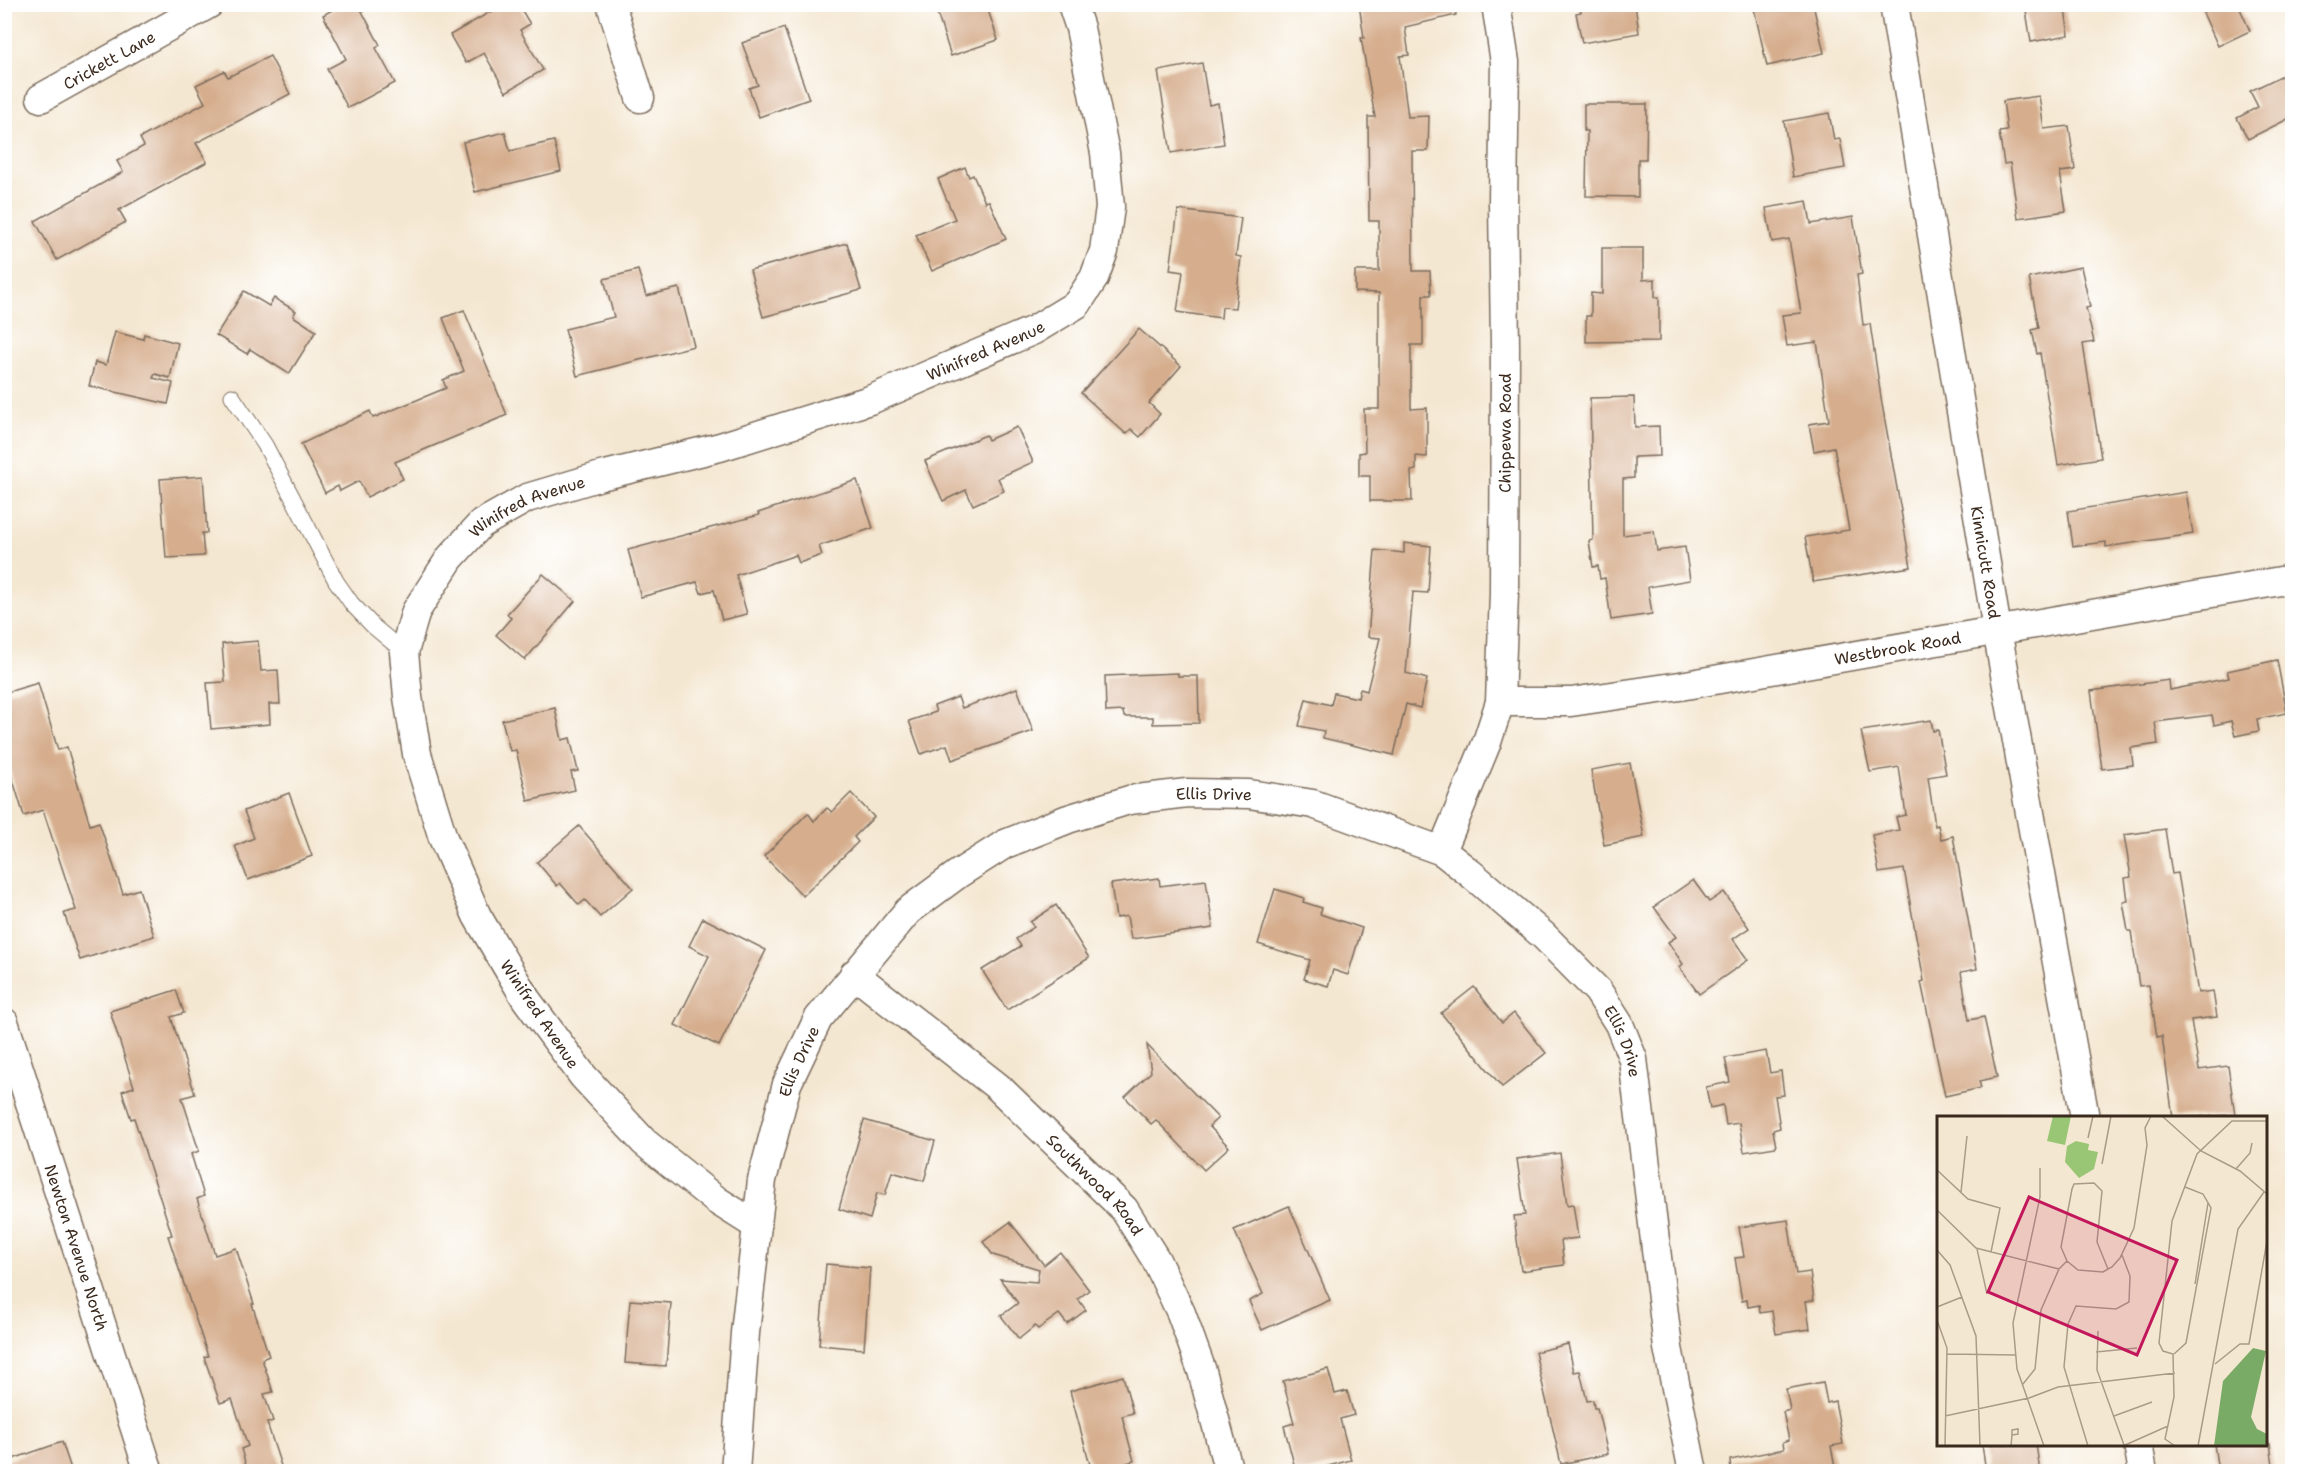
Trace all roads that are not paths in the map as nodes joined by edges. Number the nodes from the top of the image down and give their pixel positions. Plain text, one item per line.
1 (209, 4) edge
2 (612, 4) edge
3 (1072, 4) edge
4 (1496, 4) edge
5 (1894, 4) edge
6 (41, 98) dead end
7 (640, 98) dead end
8 (232, 396) dead end
9 (2292, 579) edge
10 (1997, 630) junction
11 (405, 652) junction
12 (1500, 702) junction
13 (1442, 851) junction
14 (854, 974) junction
15 (4, 1022) edge
16 (2085, 1116) edge
17 (757, 1226) junction
18 (2138, 1446) edge
19 (149, 1472) edge
20 (735, 1472) edge
21 (1229, 1472) edge
22 (1693, 1472) edge
23 (2143, 1472) edge

1 - 6 street, Crickett Lane
2 - 7 street
3 - 11 street, Winifred Avenue
4 - 12 street, Chippewa Road
5 - 10 street, Kinnicutt Road
8 - 11 lane
9 - 10 street, Westbrook Road
10 - 12 street, Westbrook Road
10 - 16 street, Kinnicutt Road
11 - 17 street, Winifred Avenue
12 - 13 street, Chippewa Road
13 - 14 street, Ellis Drive
13 - 22 street, Ellis Drive
14 - 17 street, Ellis Drive
14 - 21 street, Southwood Road
15 - 19 street, Newton Avenue North
17 - 20 street, Ellis Drive
18 - 23 street

